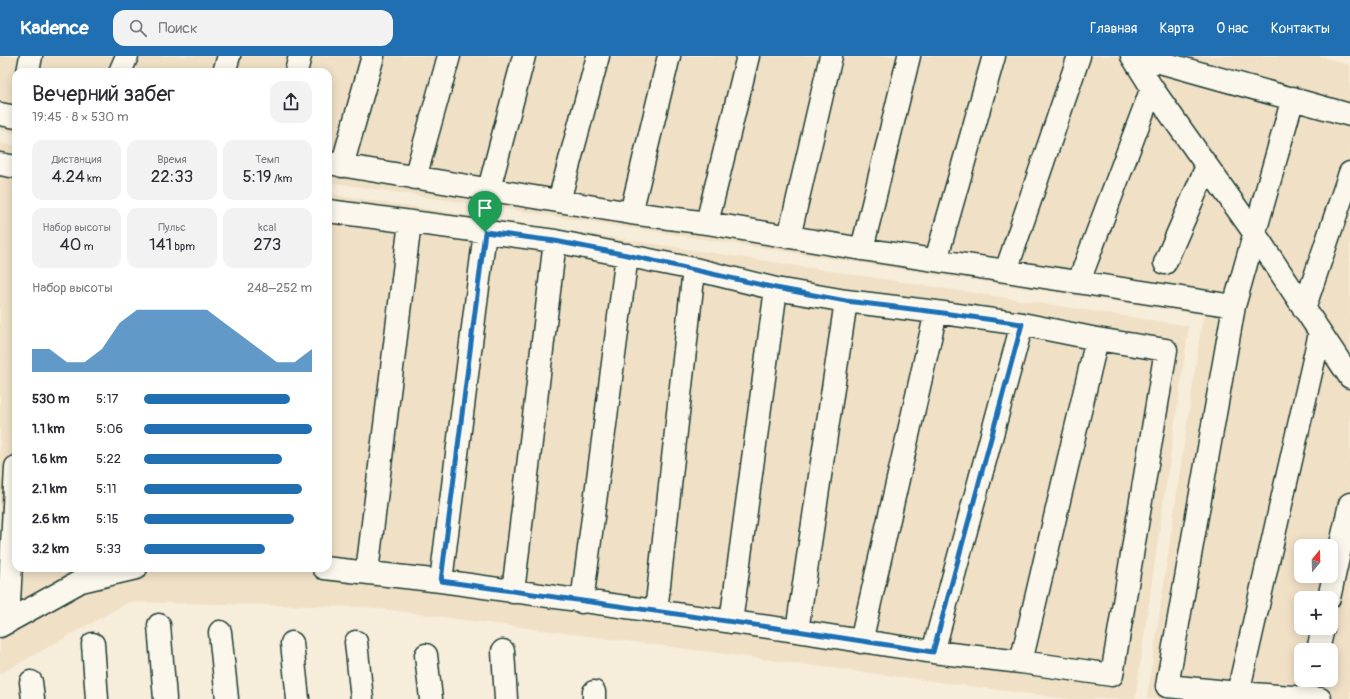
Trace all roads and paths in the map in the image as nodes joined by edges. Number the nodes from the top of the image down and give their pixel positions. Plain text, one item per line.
1 (31, 56) edge
2 (127, 56) edge
3 (229, 56) edge
4 (300, 56) edge
5 (373, 56) edge
6 (449, 56) edge
7 (524, 56) edge
8 (598, 56) edge
9 (669, 56) edge
10 (748, 56) edge
11 (831, 56) edge
12 (909, 56) edge
13 (994, 56) edge
14 (1080, 56) edge
15 (1132, 56) edge
16 (1138, 56) edge
17 (29, 68) edge
18 (122, 68) edge
19 (225, 68) edge
20 (297, 68) edge
21 (1152, 88) junction
22 (1293, 98) junction
23 (0, 114) edge
24 (1350, 115) edge
25 (12, 116) edge
26 (0, 164) edge
27 (335, 164) edge
28 (12, 166) edge
29 (1207, 166) junction
30 (1350, 173) edge
31 (415, 178) junction
32 (489, 189) junction
33 (559, 201) junction
34 (332, 212) edge
35 (631, 213) junction
36 (410, 222) junction
37 (707, 223) junction
38 (485, 232) junction
39 (1255, 234) junction
40 (789, 237) junction
41 (555, 241) junction
42 (862, 249) junction
43 (627, 255) junction
44 (936, 260) junction
45 (1165, 262) dead end
46 (694, 269) junction
47 (1006, 271) junction
48 (1078, 281) junction
49 (776, 288) junction
50 (846, 301) junction
51 (1234, 306) junction
52 (1304, 309) junction
53 (936, 312) junction
54 (1022, 324) junction
55 (1320, 333) junction
56 (1097, 339) junction
57 (1350, 377) edge
58 (1350, 504) edge
59 (12, 519) edge
60 (332, 569) edge
61 (99, 572) edge
62 (367, 572) junction
63 (81, 574) edge
64 (441, 581) junction
65 (1331, 591) edge
66 (513, 592) junction
67 (582, 602) junction
68 (656, 612) junction
69 (731, 622) junction
70 (4, 624) edge
71 (159, 626) dead end
72 (797, 631) junction
73 (220, 632) dead end
74 (356, 642) dead end
75 (861, 642) junction
76 (292, 643) dead end
77 (93, 644) dead end
78 (503, 651) dead end
79 (933, 652) junction
80 (426, 655) dead end
81 (1021, 662) junction
82 (1313, 692) edge
83 (1238, 693) junction
84 (97, 699) edge
85 (165, 699) edge
86 (227, 699) edge
87 (298, 699) edge
88 (362, 699) edge
89 (431, 699) edge
90 (506, 699) edge

1 - 17 lane
2 - 18 lane
3 - 19 lane
4 - 20 lane
5 - 27 lane
6 - 31 lane
7 - 32 lane
8 - 33 lane
9 - 35 lane
10 - 37 lane
11 - 40 lane
12 - 42 lane
13 - 44 lane
14 - 47 lane
15 - 21 lane
16 - 22 lane
21 - 29 lane
21 - 48 lane
22 - 24 lane
22 - 39 lane
23 - 25 lane
26 - 28 lane
27 - 31 lane
29 - 39 lane
29 - 45 lane
30 - 52 lane
31 - 32 lane
32 - 33 lane
33 - 35 lane
34 - 36 lane
35 - 37 lane
36 - 38 lane
36 - 62 lane
37 - 40 lane
38 - 41 lane
38 - 64 lane
39 - 51 lane
39 - 52 lane
40 - 42 lane
41 - 43 lane
41 - 66 lane
42 - 44 lane
43 - 46 lane
43 - 67 lane
44 - 47 lane
46 - 49 lane
46 - 68 lane
47 - 48 lane
48 - 51 lane
49 - 50 lane
49 - 69 lane
50 - 53 lane
50 - 72 lane
51 - 83 lane
52 - 55 lane
53 - 54 lane
53 - 75 lane
54 - 56 lane
54 - 79 lane
55 - 57 lane
55 - 83 lane
56 - 81 lane
56 - 81 lane
58 - 65 lane
59 - 70 lane
60 - 62 lane
61 - 63 lane
62 - 64 lane
63 - 70 lane
64 - 66 lane
66 - 67 lane
67 - 68 lane
68 - 69 lane
69 - 72 lane
71 - 85 lane
72 - 75 lane
73 - 86 lane
74 - 88 lane
75 - 79 lane
76 - 87 lane
77 - 84 lane
78 - 90 lane
79 - 81 lane
80 - 89 lane
82 - 83 lane

